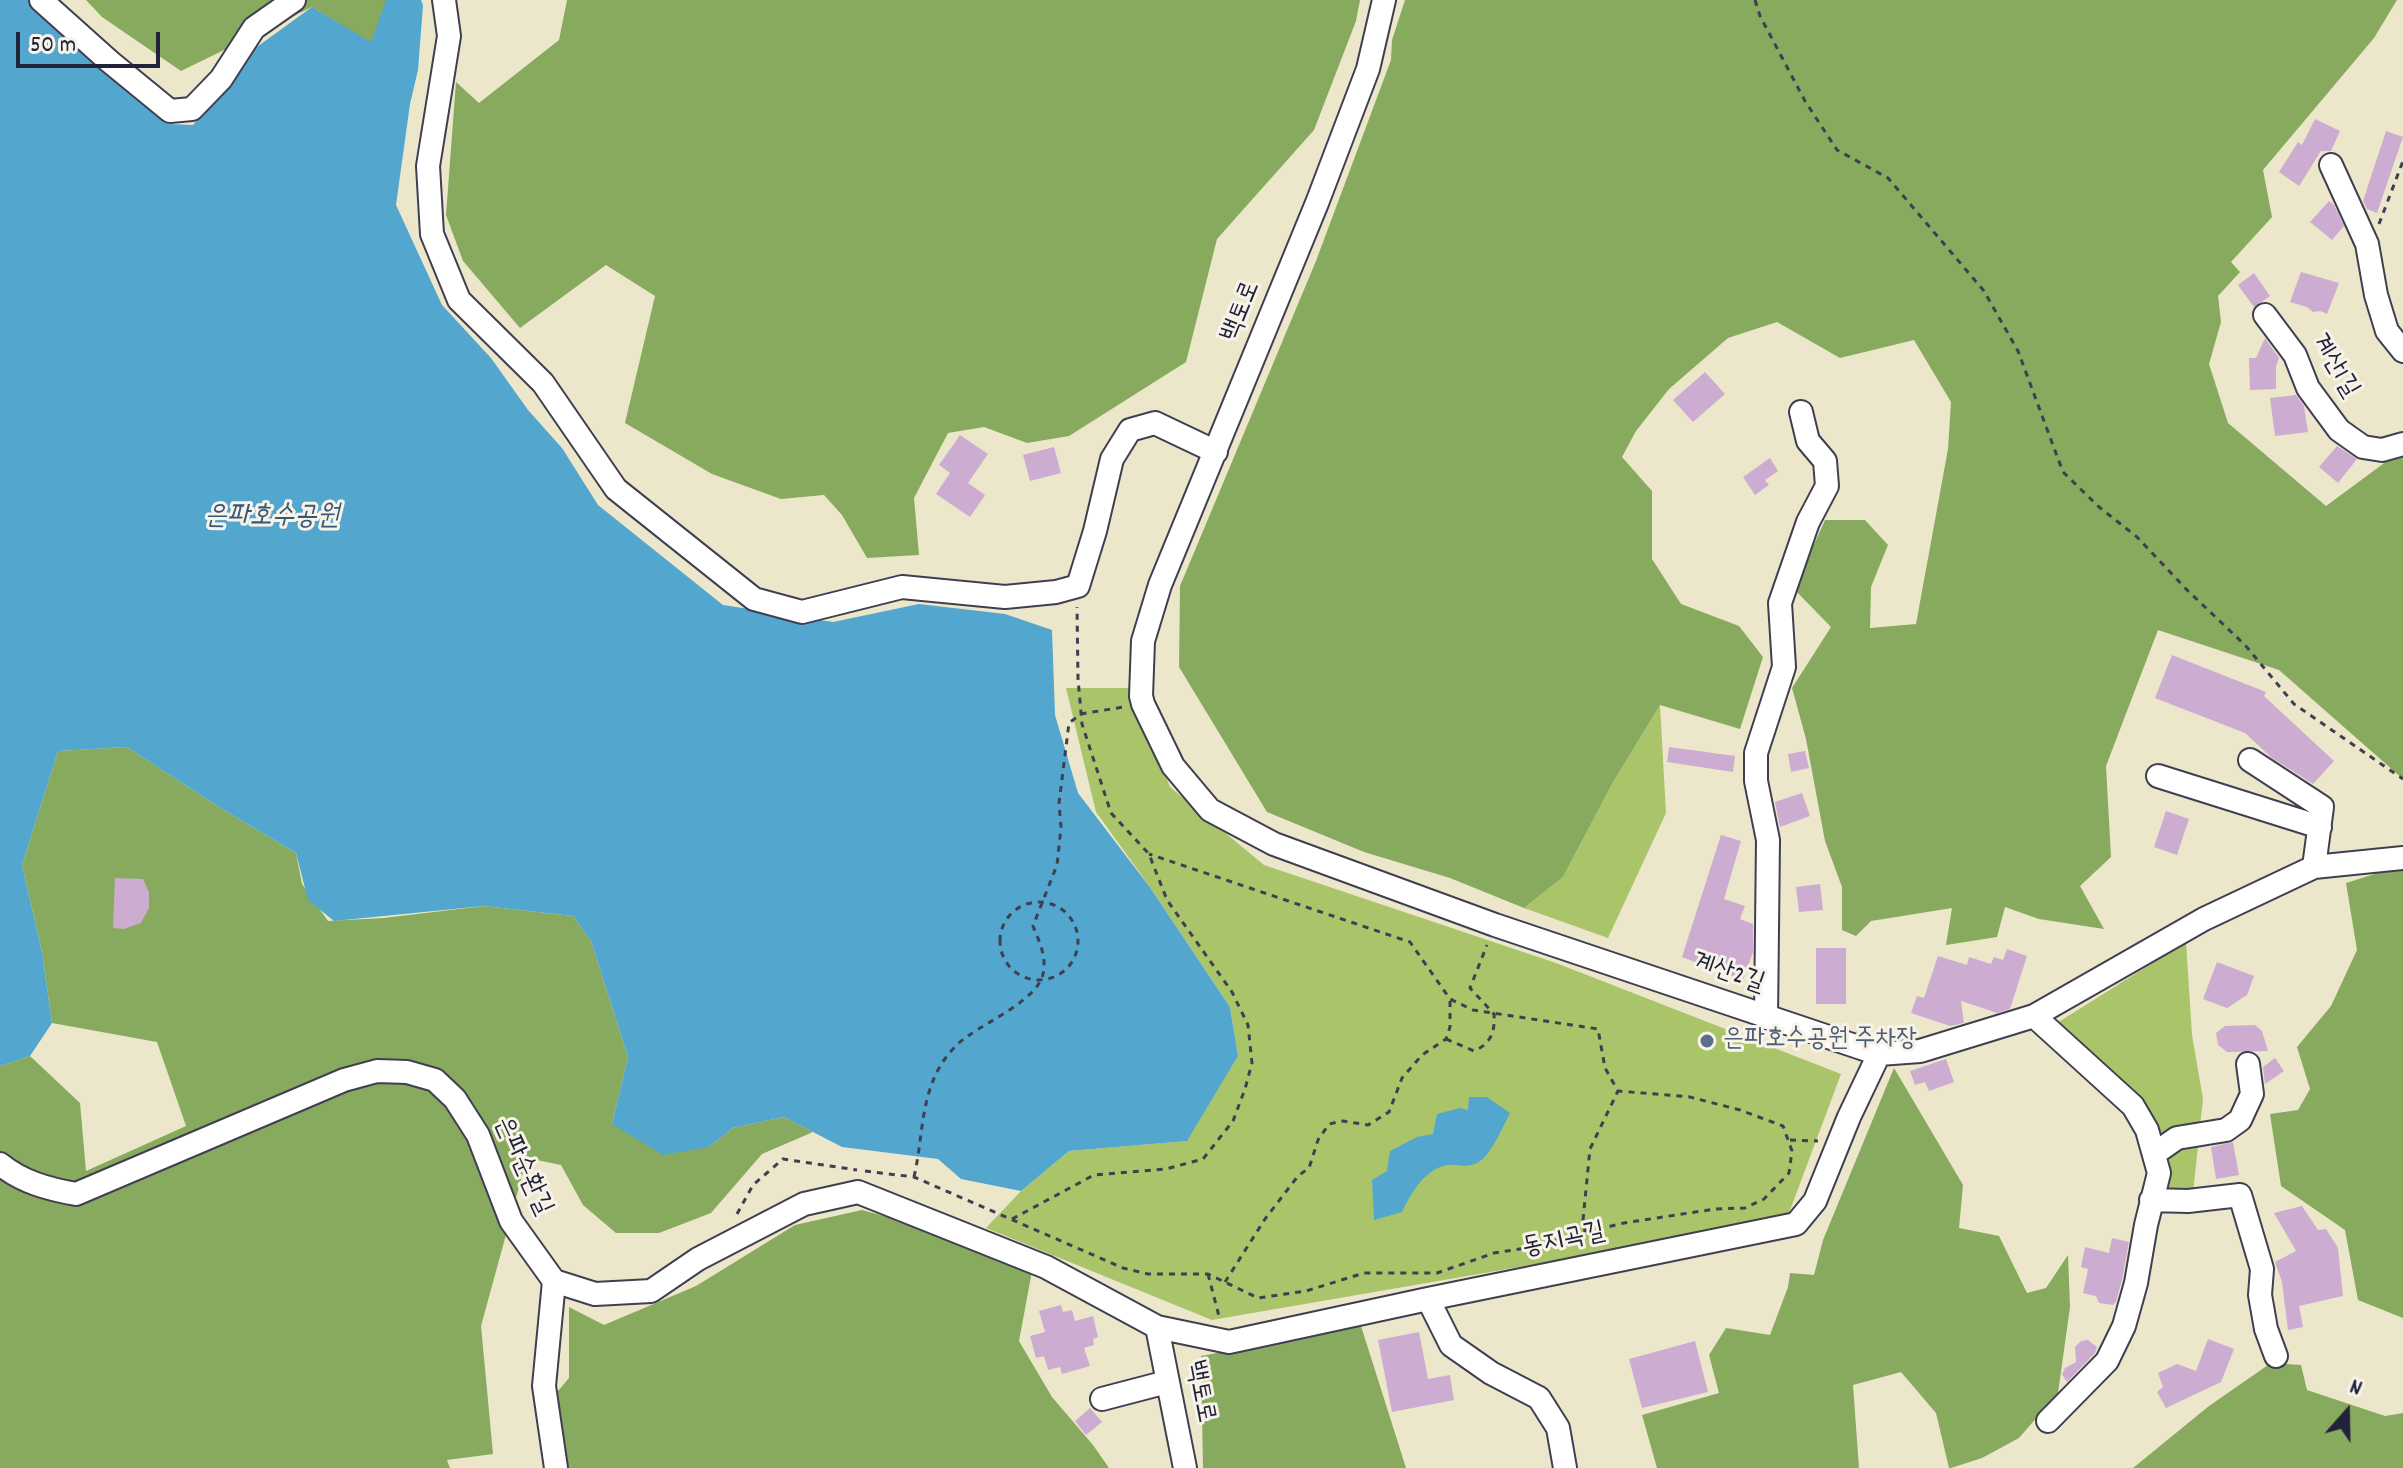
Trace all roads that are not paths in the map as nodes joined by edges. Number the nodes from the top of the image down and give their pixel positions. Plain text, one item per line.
1 (41, 0) edge
2 (294, 0) edge
3 (444, 0) edge
4 (1384, 0) edge
5 (2331, 165) dead end
6 (2265, 315) dead end
7 (2403, 351) edge
8 (1801, 412) dead end
9 (2403, 444) edge
10 (1216, 452) junction
11 (1143, 641) joint
12 (2250, 760) dead end
13 (2158, 776) dead end
14 (2320, 827) junction
15 (2403, 858) edge
16 (2314, 867) junction
17 (2034, 1016) junction
18 (1766, 1018) junction
19 (1879, 1054) junction
20 (2248, 1064) dead end
21 (2154, 1154) junction
22 (0, 1164) edge
23 (2151, 1200) junction
24 (554, 1281) junction
25 (1428, 1299) junction
26 (1157, 1327) junction
27 (2276, 1356) dead end
28 (1167, 1382) junction
29 (1102, 1399) dead end
30 (2048, 1421) dead end
31 (556, 1468) edge
32 (1185, 1468) edge
33 (1565, 1468) edge

1 - 2 street
3 - 10 street
4 - 10 street, 백토로
5 - 7 street
6 - 9 street, 계산1길
8 - 18 street
10 - 11 street, 백토로
11 - 18 street, 계산2길
12 - 14 street
13 - 14 street
14 - 16 street
15 - 16 street, 계산2길
16 - 17 street, 계산2길
17 - 19 street, 계산2길
17 - 21 street
18 - 19 street, 계산2길
19 - 25 street, 동지곡길
20 - 21 street
21 - 23 street
22 - 24 street, 은파순환길
23 - 27 street
23 - 30 street
24 - 26 street
24 - 31 street
25 - 26 street, 동지곡길
25 - 33 street
26 - 28 street, 백토로
28 - 29 street
28 - 32 street, 백토로

